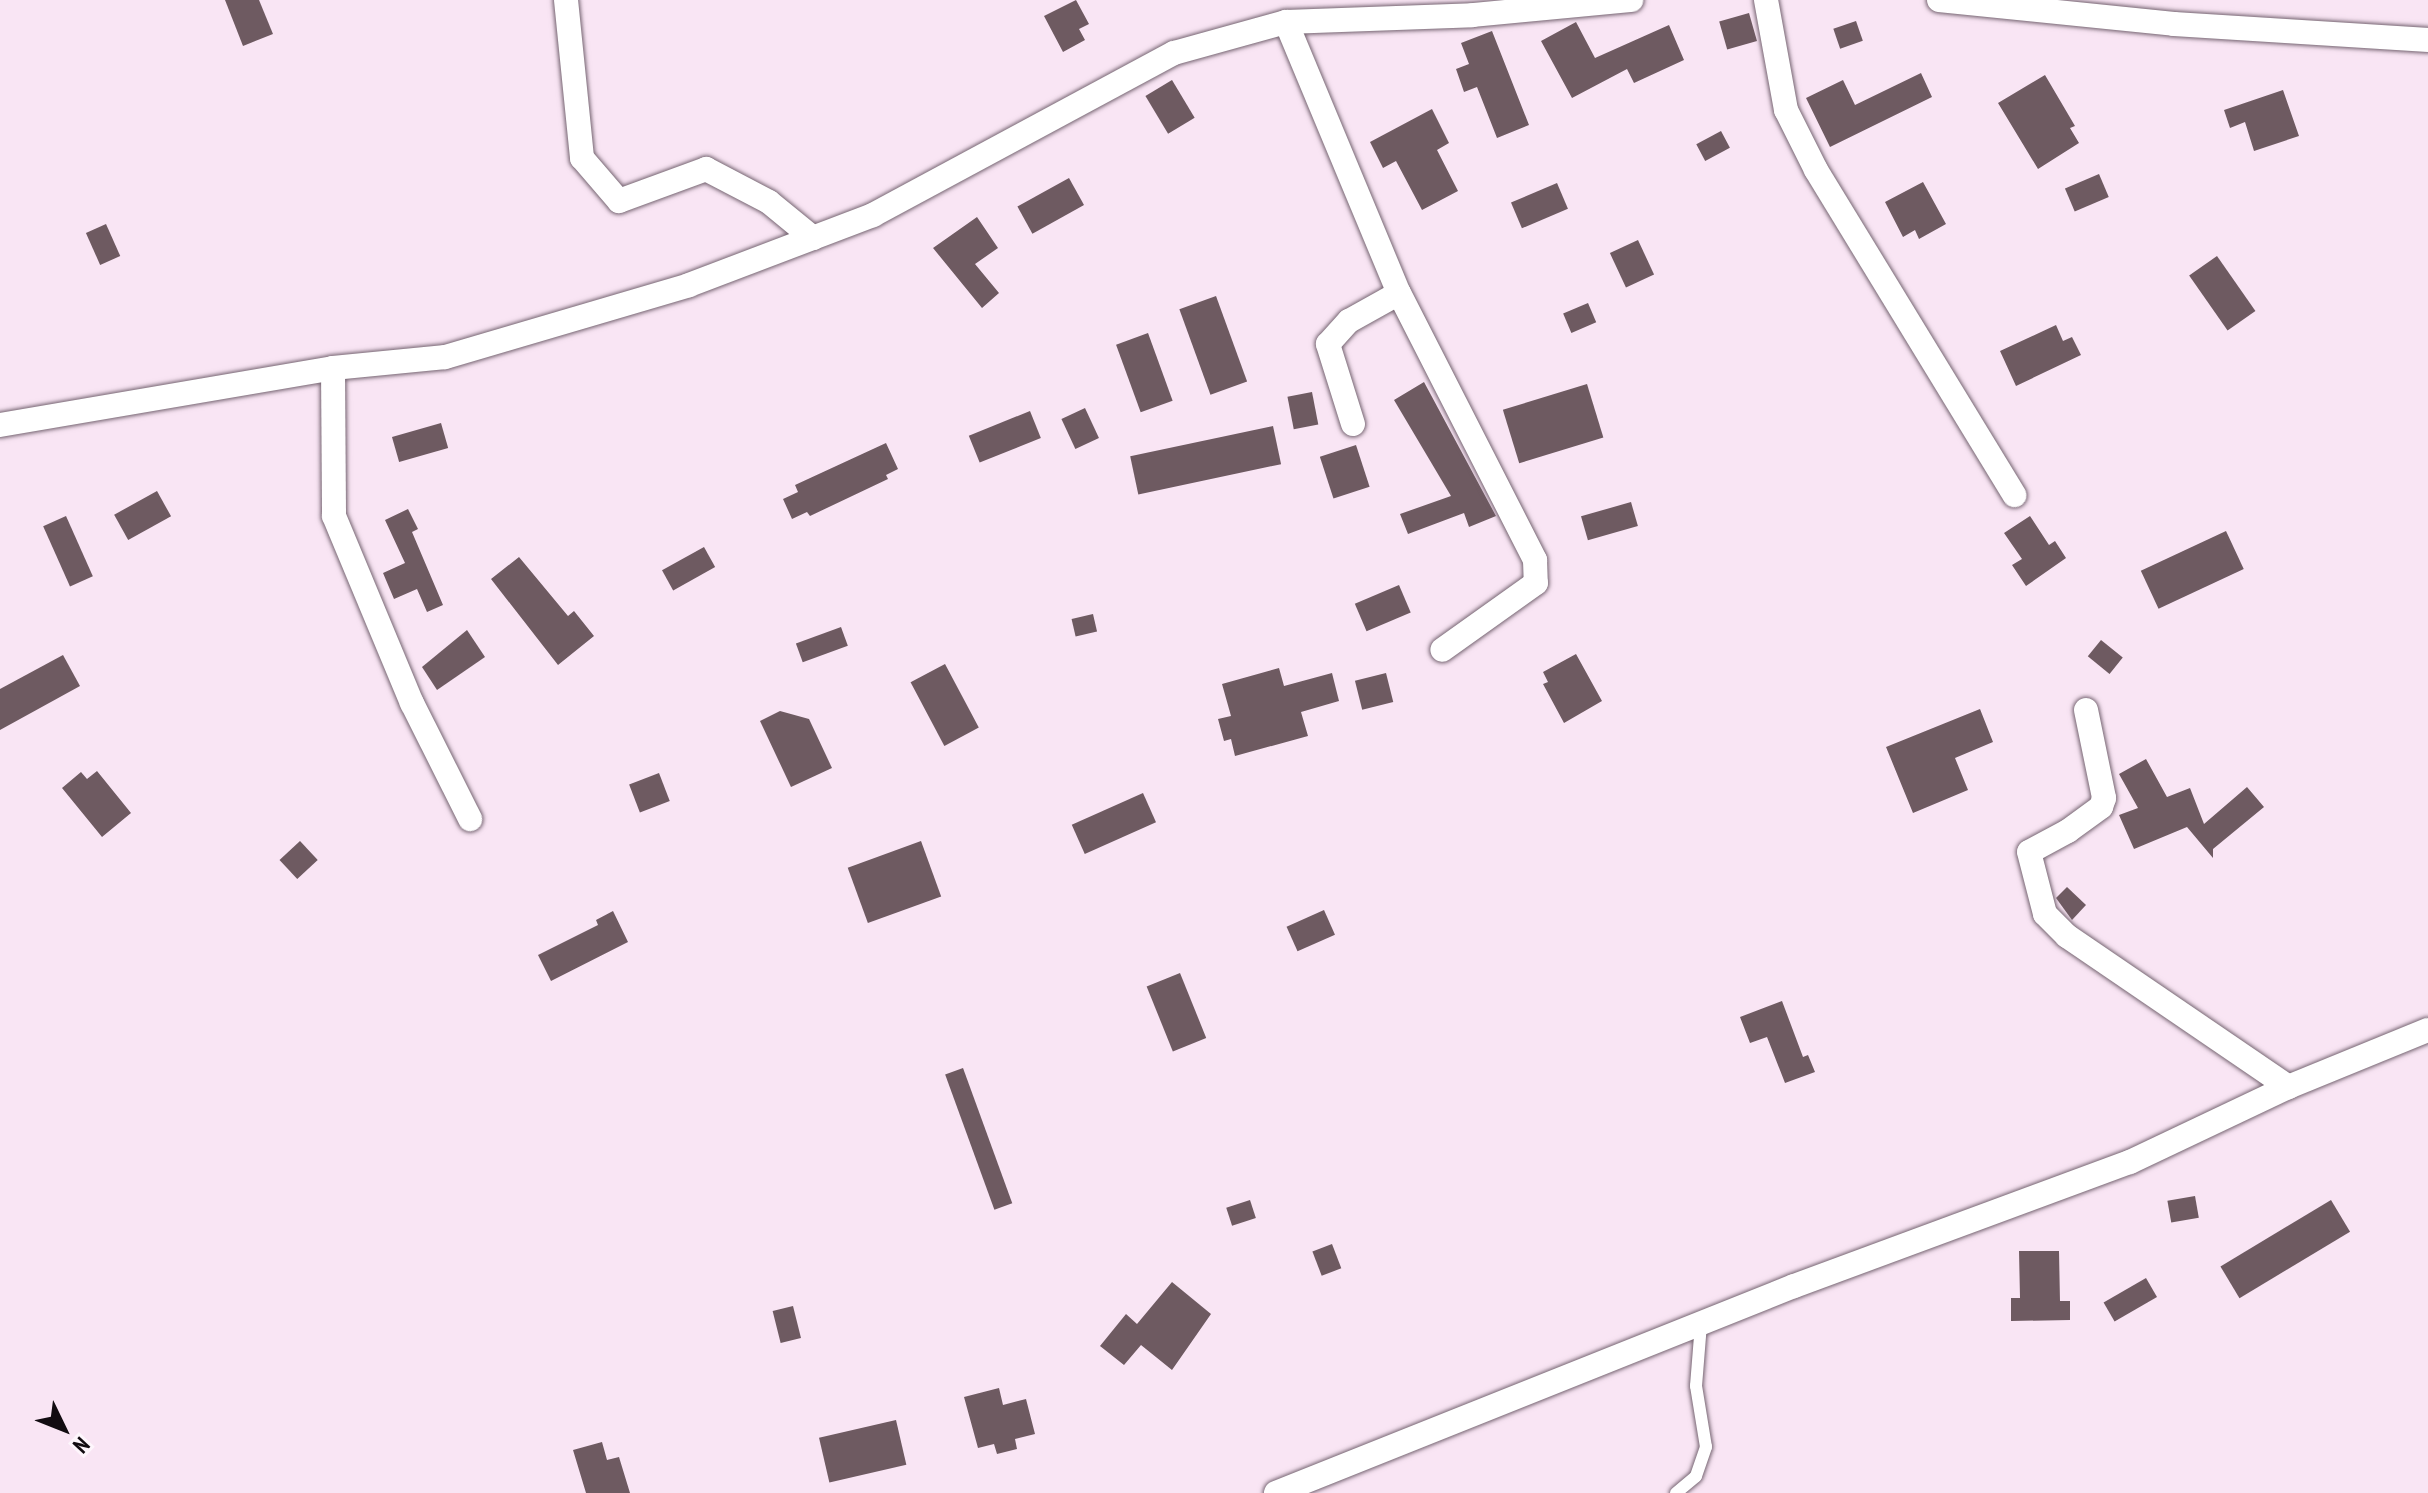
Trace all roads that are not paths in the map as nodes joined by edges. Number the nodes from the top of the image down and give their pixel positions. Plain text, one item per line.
1 (566, 0) edge
2 (1631, 0) edge
3 (1766, 0) edge
4 (1939, 0) edge
5 (1471, 7) edge
6 (1286, 22) junction
7 (2428, 40) edge
8 (813, 238) junction
9 (1399, 293) junction
10 (333, 368) junction
11 (1353, 424) dead end
12 (0, 425) edge
13 (2014, 495) dead end
14 (1442, 650) dead end
15 (2086, 710) dead end
16 (470, 819) dead end
17 (2428, 1030) edge
18 (2288, 1087) junction
19 (1701, 1324) junction
20 (1276, 1493) edge
21 (1676, 1493) edge

1 - 8 street
2 - 5 street
3 - 13 street
4 - 7 street
5 - 6 street
6 - 8 street
6 - 9 street
8 - 10 street
9 - 11 street
9 - 14 street
10 - 12 street
10 - 16 street
15 - 18 street
17 - 18 street
18 - 19 street
19 - 20 street
19 - 21 lane

